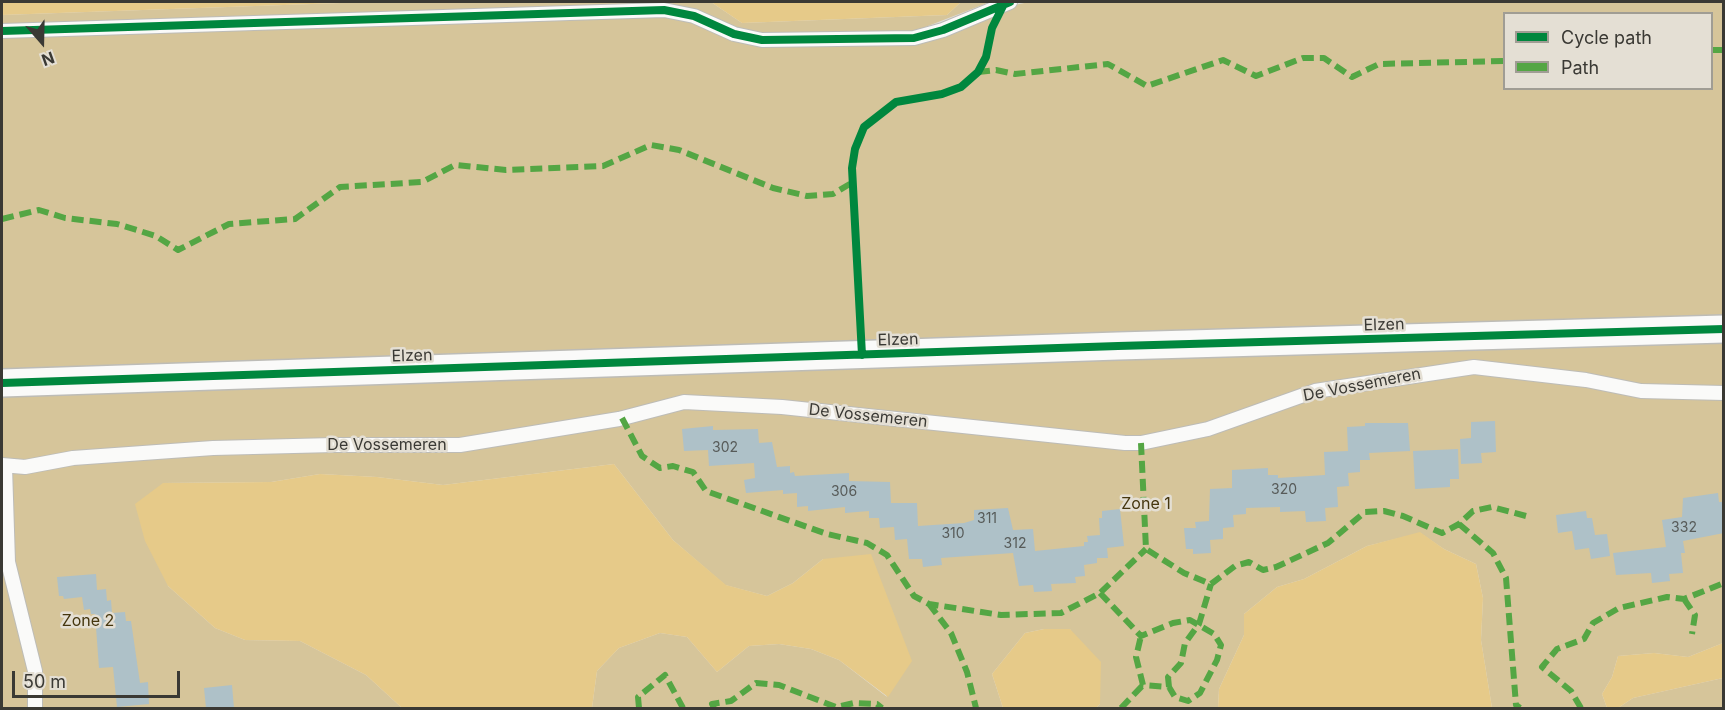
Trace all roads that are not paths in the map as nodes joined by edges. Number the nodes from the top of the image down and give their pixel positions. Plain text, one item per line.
1 (1010, 2) edge
2 (2, 32) edge
3 (1724, 329) edge
4 (2, 383) edge
5 (1724, 393) edge
6 (3, 466) edge
7 (35, 708) edge

1 - 2 lane
3 - 4 street, Elzen
5 - 6 lane, De Vossemeren
6 - 7 lane, De Vossemeren

